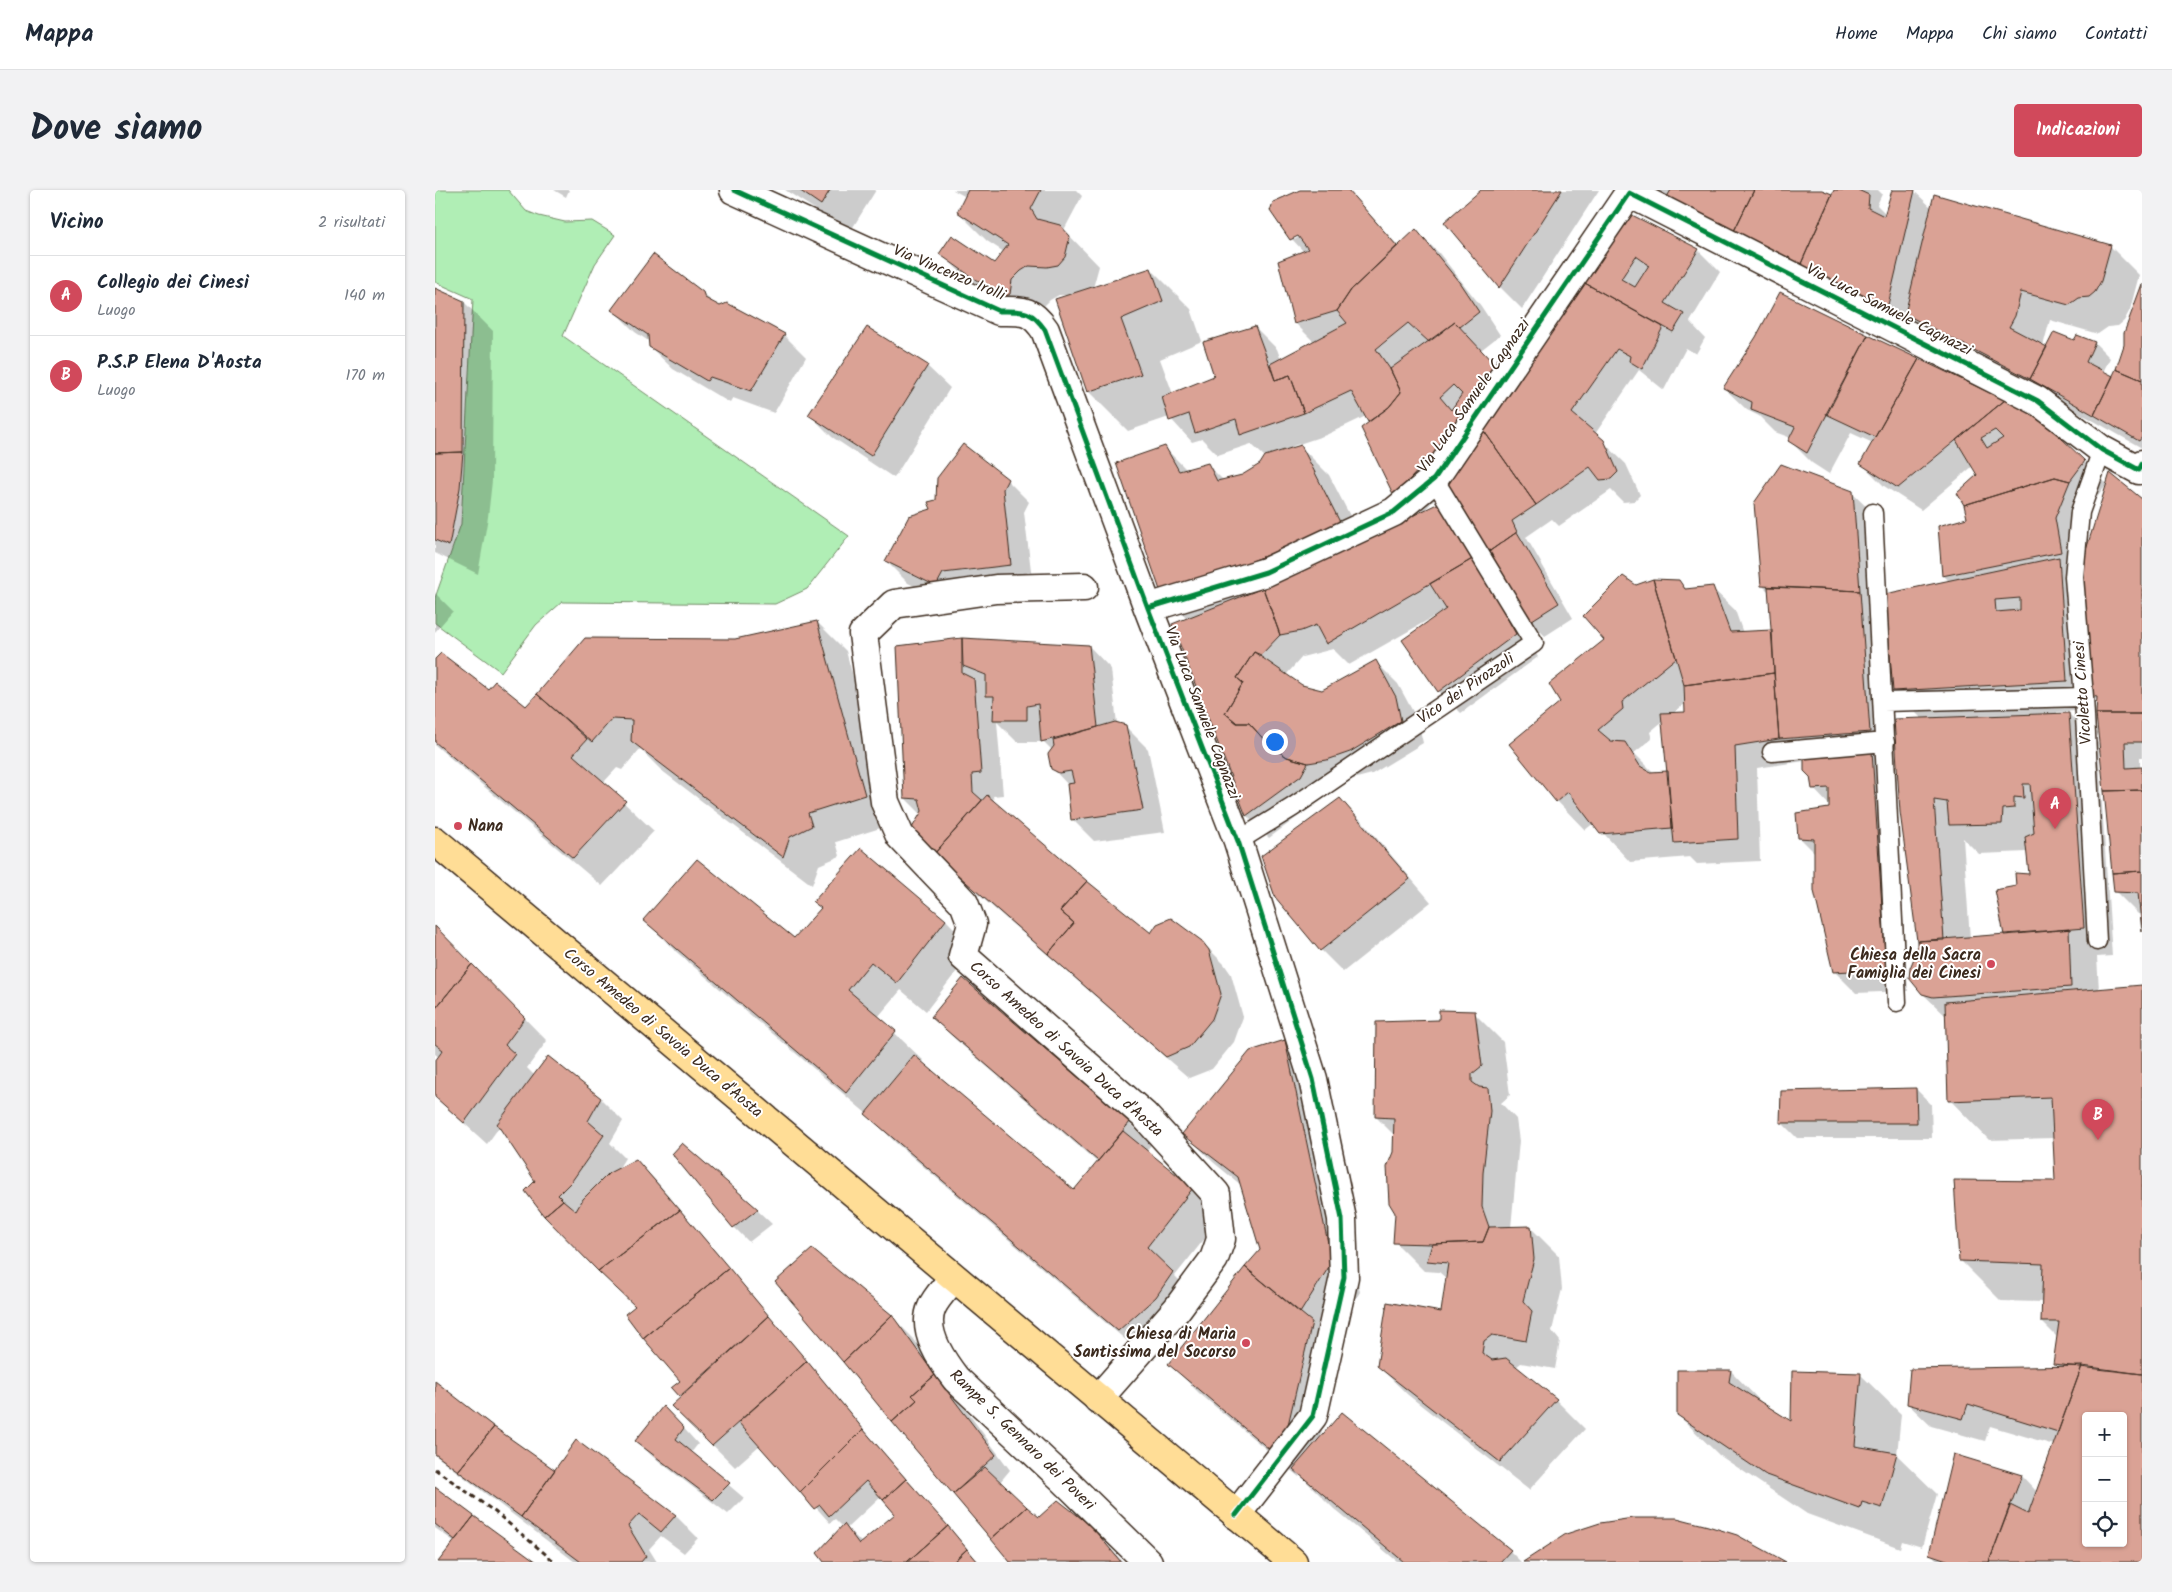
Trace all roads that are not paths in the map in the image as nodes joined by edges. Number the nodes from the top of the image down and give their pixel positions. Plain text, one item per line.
1 (734, 190) edge
2 (2102, 450) junction
3 (2141, 467) edge
4 (1433, 480) junction
5 (1873, 513) dead end
6 (1084, 587) dead end
7 (1148, 608) junction
8 (2084, 698) junction
9 (1883, 702) junction
10 (1885, 742) junction
11 (1772, 752) dead end
12 (435, 840) edge
13 (1238, 841) junction
14 (2097, 941) dead end
15 (1897, 1002) dead end
16 (953, 1278) junction
17 (1098, 1399) junction
18 (1236, 1515) junction
19 (1149, 1562) edge
20 (1293, 1562) edge

1 - 7 street, Via Vincenzo Irolli
2 - 3 street, Via Luca Samuele Cagnazzi
2 - 4 street, Via Luca Samuele Cagnazzi
2 - 8 lane, Vicoletto Cinesi
4 - 7 street, Via Luca Samuele Cagnazzi
4 - 13 lane, Vico dei Pirozzoli
5 - 9 lane
6 - 17 street, Corso Amedeo di Savoia Duca d'Aosta
7 - 13 street, Via Luca Samuele Cagnazzi
8 - 9 lane
8 - 14 lane, Vicoletto Cinesi
9 - 10 lane
10 - 11 lane
10 - 15 lane
12 - 16 main road, Corso Amedeo di Savoia Duca d'Aosta
13 - 18 street, Via Luca Samuele Cagnazzi
16 - 17 main road, Corso Amedeo di Savoia Duca d'Aosta
16 - 19 street, Rampe S. Gennaro dei Poveri
17 - 18 main road, Corso Amedeo di Savoia Duca d'Aosta
18 - 20 main road, Corso Amedeo di Savoia Duca d'Aosta

